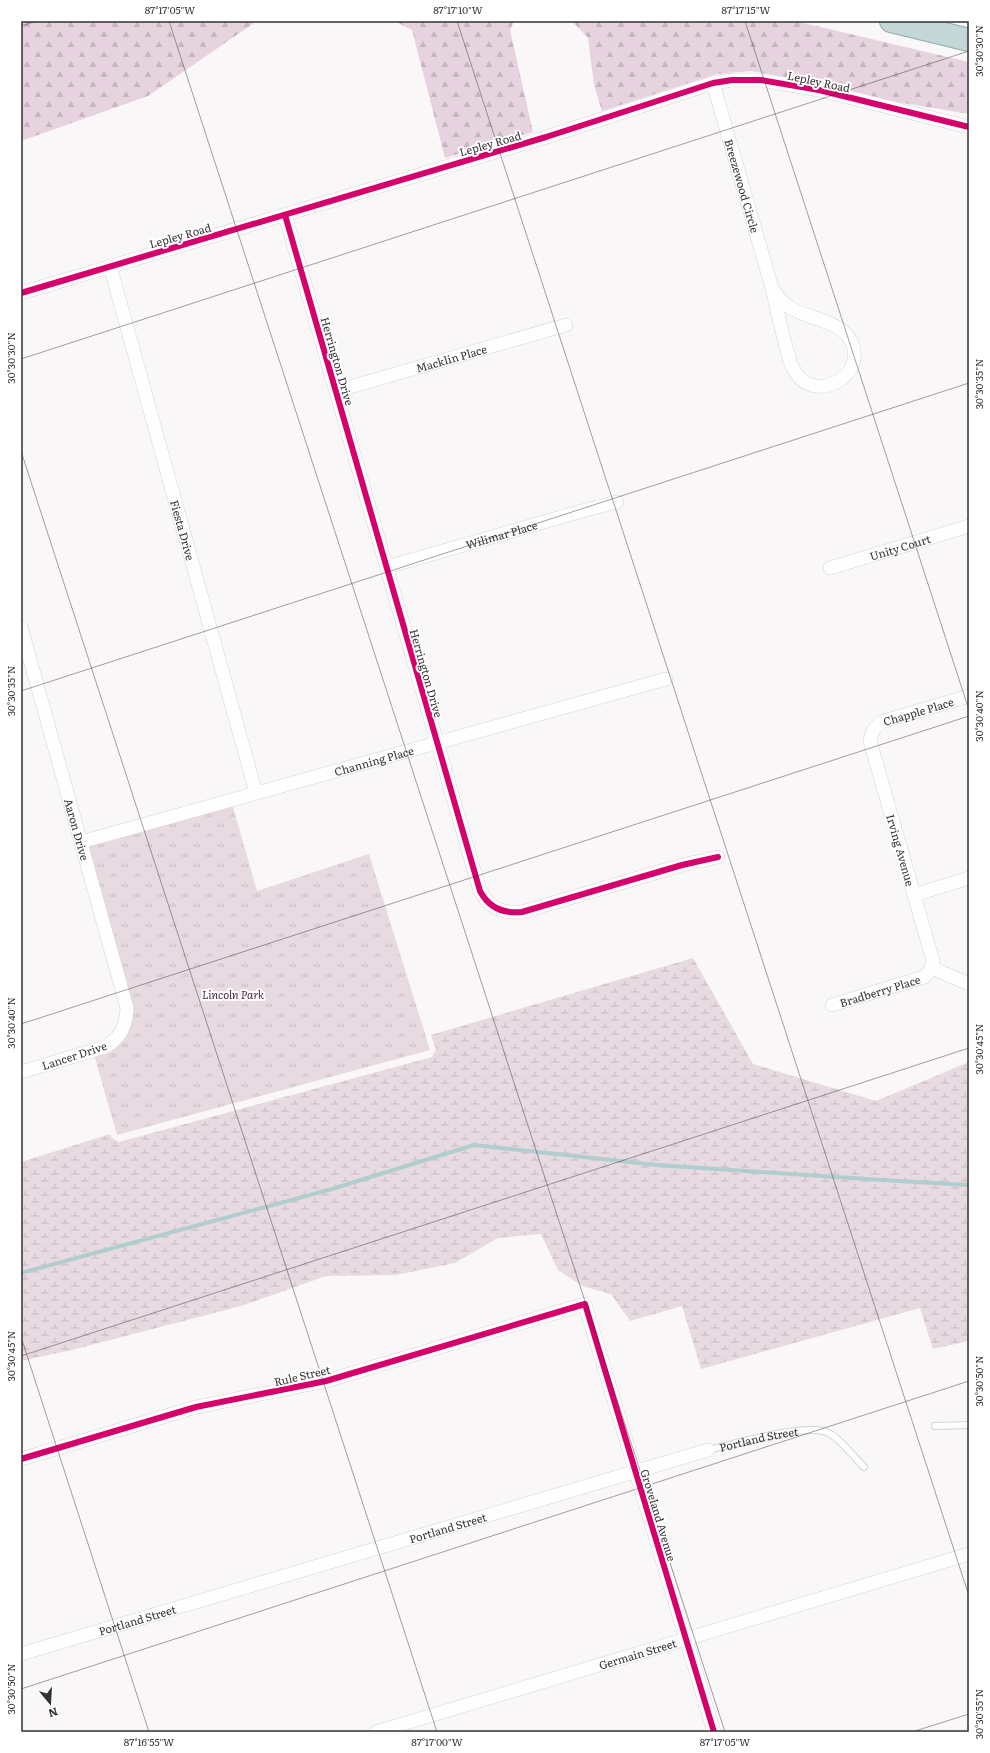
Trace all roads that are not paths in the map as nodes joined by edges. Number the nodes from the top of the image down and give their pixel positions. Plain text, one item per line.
1 (891, 21) edge
2 (969, 40) edge
3 (713, 84) junction
4 (969, 127) edge
5 (285, 215) junction
6 (110, 266) junction
7 (772, 288) junction
8 (21, 293) edge
9 (566, 325) dead end
10 (336, 391) junction
11 (617, 502) dead end
12 (969, 526) edge
13 (387, 567) junction
14 (830, 568) dead end
15 (21, 627) edge
16 (666, 679) dead end
17 (969, 696) edge
18 (871, 733) joint
19 (437, 743) junction
20 (256, 793) junction
21 (81, 842) junction
22 (718, 857) dead end
23 (969, 878) edge
24 (914, 895) junction
25 (932, 968) junction
26 (969, 984) edge
27 (832, 1005) dead end
28 (123, 1031) joint
29 (21, 1072) edge
30 (585, 1304) joint
31 (969, 1425) edge
32 (935, 1426) dead end
33 (708, 1450) joint
34 (21, 1459) edge
35 (864, 1467) dead end
36 (636, 1471) junction
37 (969, 1554) edge
38 (686, 1639) junction
39 (21, 1654) edge
40 (376, 1732) edge
41 (714, 1732) edge

1 - 2 highway
3 - 4 street, Lepley Road
3 - 5 street, Lepley Road
3 - 7 street, Breezewood Circle
5 - 6 street, Lepley Road
5 - 10 street, Herrington Drive
6 - 8 street, Lepley Road
6 - 20 street, Fiesta Drive
7 - 7 street, Breezewood Circle
9 - 10 street, Macklin Place
10 - 13 street, Herrington Drive
11 - 13 street, Wilimar Place
12 - 14 street, Unity Court
13 - 19 street, Herrington Drive
15 - 21 street, Aaron Drive
16 - 19 street, Channing Place
17 - 18 street, Chapple Place
18 - 24 street, Irving Avenue
19 - 20 street, Channing Place
19 - 22 street, Herrington Drive
20 - 21 street, Channing Place
21 - 28 street, Aaron Drive
23 - 24 street
24 - 25 street, Irving Avenue
25 - 26 street, Bradberry Place
25 - 27 street, Bradberry Place
28 - 29 street, Lancer Drive
30 - 34 street, Rule Street
30 - 36 street, Groveland Avenue
31 - 32 lane
33 - 35 lane, Portland Street
33 - 36 street, Portland Street
36 - 38 street, Groveland Avenue
36 - 39 street, Portland Street
37 - 38 street, Germain Street
38 - 40 street, Germain Street
38 - 41 street, Groveland Avenue

